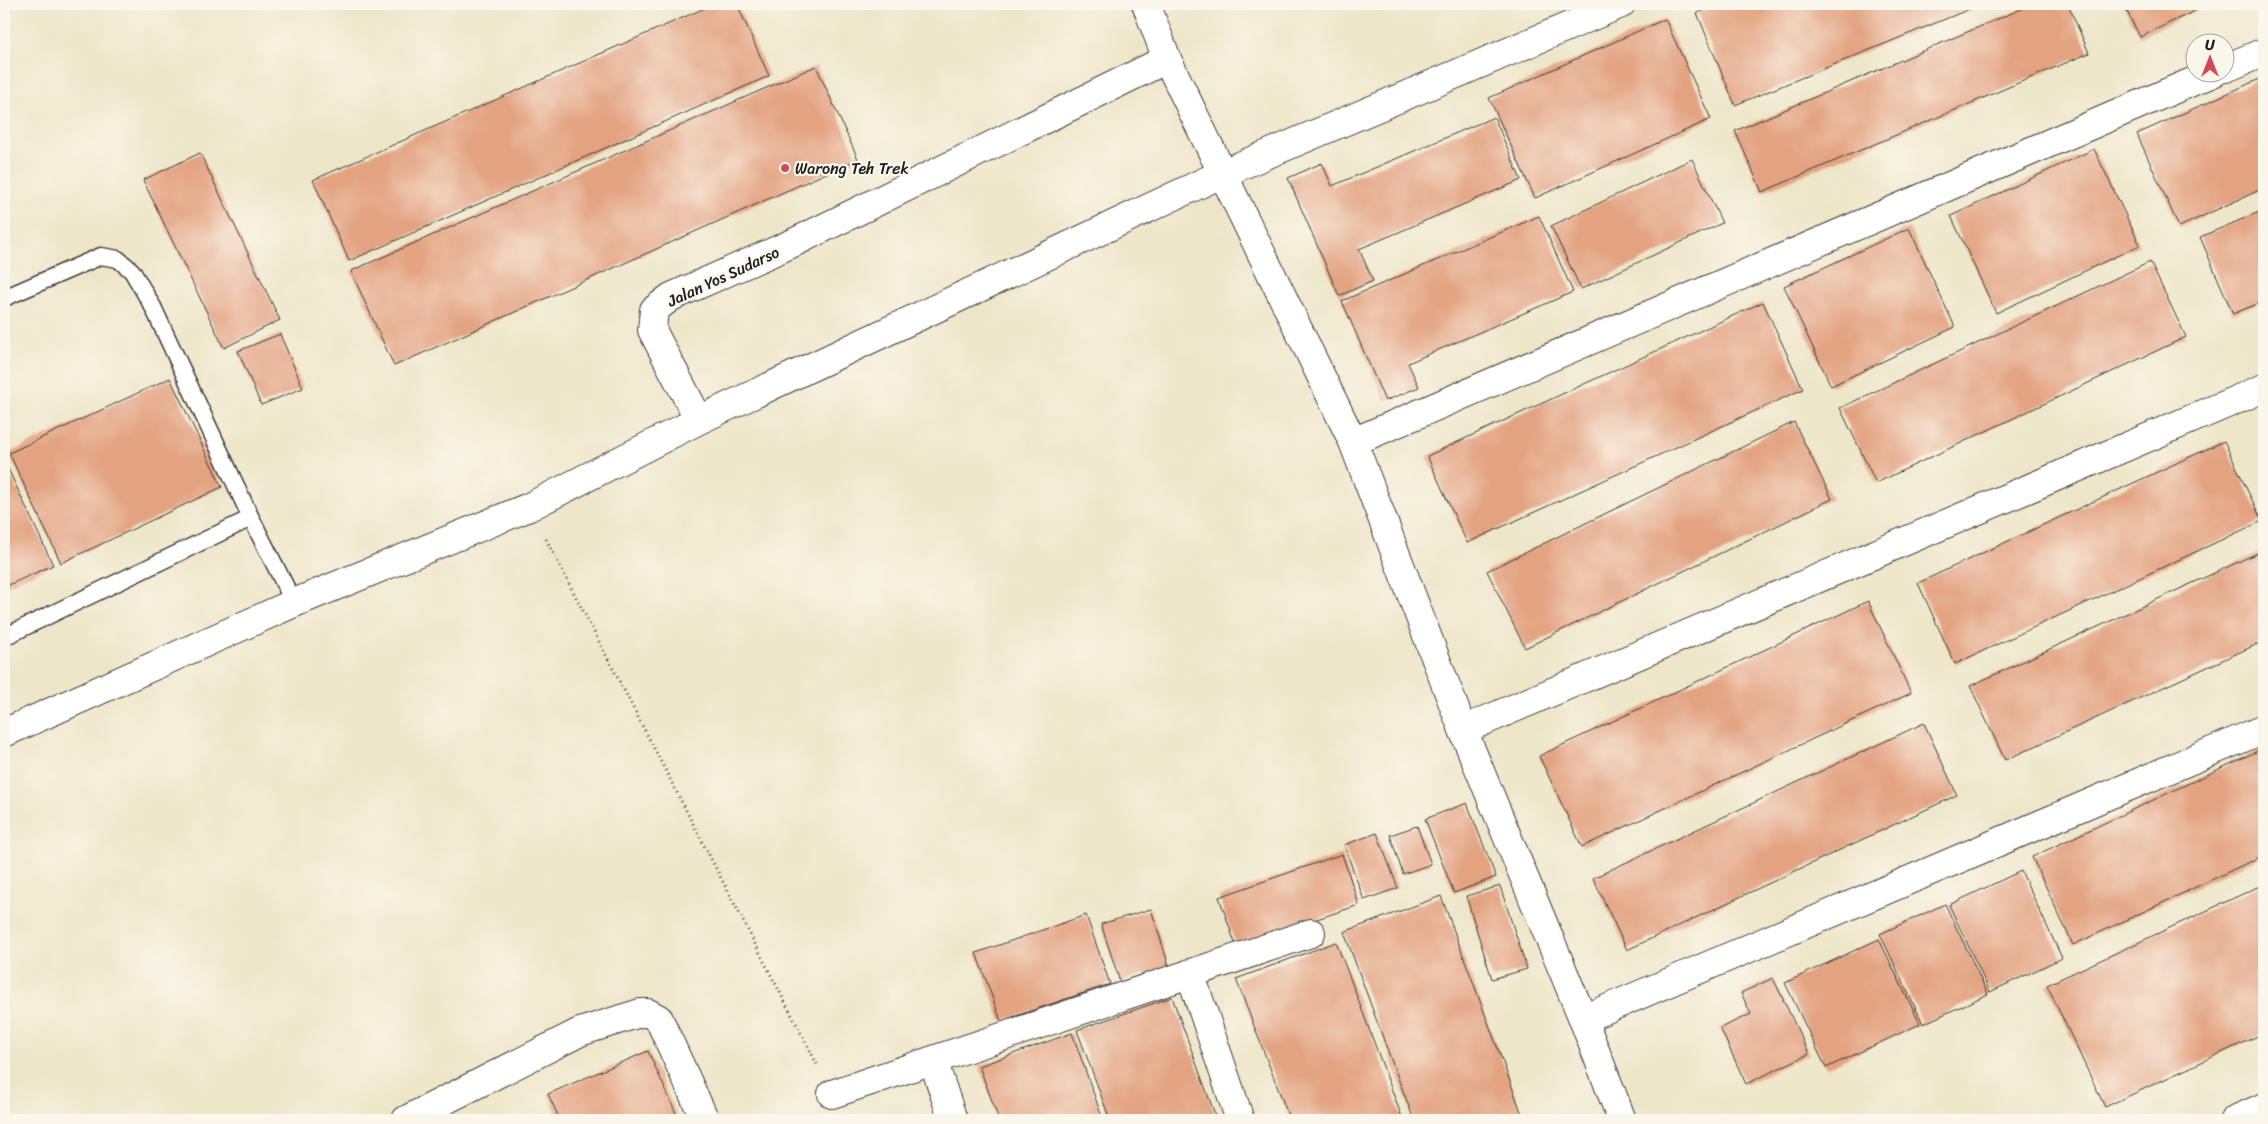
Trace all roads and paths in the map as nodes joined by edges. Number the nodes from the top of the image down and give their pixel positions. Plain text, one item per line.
1 (1146, 4) edge
2 (1621, 4) edge
3 (2264, 52) edge
4 (1167, 59) junction
5 (2236, 64) edge
6 (2193, 82) edge
7 (1222, 174) junction
8 (4, 298) edge
9 (2264, 388) edge
10 (699, 420) junction
11 (1353, 442) junction
12 (530, 507) junction
13 (251, 518) junction
14 (294, 603) junction
15 (4, 637) edge
16 (2264, 729) edge
17 (1463, 730) junction
18 (4, 732) edge
19 (1311, 933) dead end
20 (1190, 973) junction
21 (1583, 1019) junction
22 (933, 1060) junction
23 (832, 1094) joint
24 (2264, 1107) edge
25 (406, 1120) edge
26 (704, 1120) edge
27 (953, 1120) edge
28 (1240, 1120) edge
29 (1622, 1120) edge
30 (2234, 1120) edge

1 - 4 street
2 - 7 street
3 - 5 street
4 - 7 street
4 - 10 street, Jalan Yos Sudarso
6 - 11 street
7 - 10 street
7 - 11 street
8 - 13 lane
9 - 17 street
10 - 12 street
11 - 17 street
12 - 14 street
12 - 23 path
13 - 14 lane
13 - 15 lane
14 - 18 street
16 - 21 street
17 - 21 street
19 - 20 street
20 - 22 street
20 - 28 street
21 - 29 street
22 - 23 street
22 - 27 street
24 - 30 street
25 - 26 street

